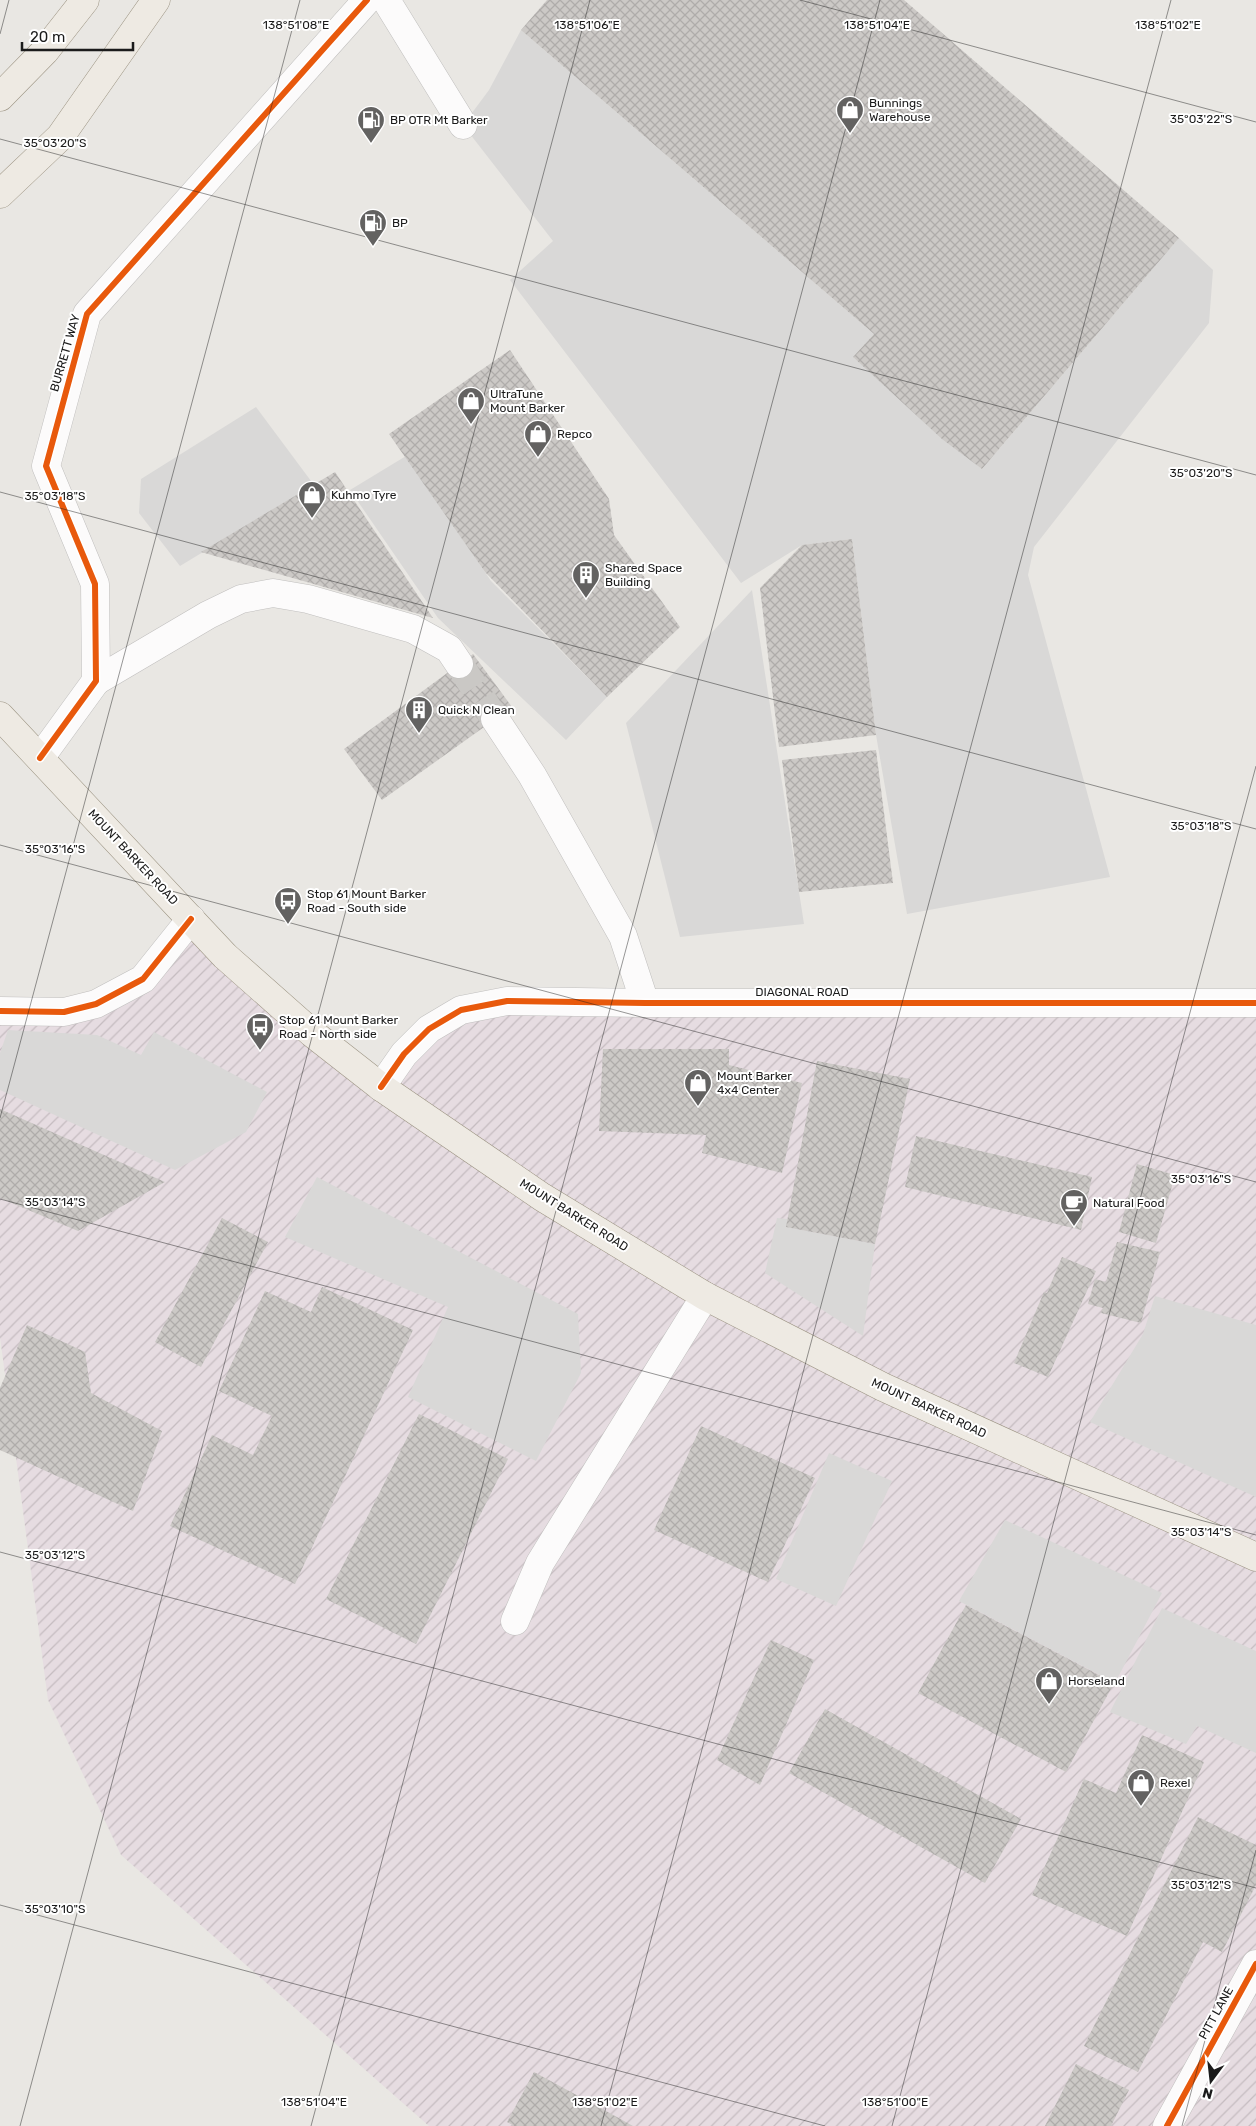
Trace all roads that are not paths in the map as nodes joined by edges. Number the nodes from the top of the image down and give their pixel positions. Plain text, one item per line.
1 (85, 0) edge
2 (156, 0) edge
3 (367, 0) edge
4 (386, 0) edge
5 (0, 97) edge
6 (463, 125) dead end
7 (0, 194) edge
8 (460, 664) tunnel mouth
9 (96, 681) junction
10 (0, 716) edge
11 (496, 719) tunnel mouth
12 (40, 758) junction
13 (191, 919) junction
14 (645, 1003) junction
15 (1256, 1003) edge
16 (0, 1011) edge
17 (381, 1087) junction
18 (705, 1296) junction
19 (1256, 1557) edge
20 (515, 1621) dead end
21 (1256, 1964) edge
22 (1167, 2126) edge

1 - 5 main road
2 - 7 main road
3 - 9 street, BURRETT WAY
4 - 6 street
8 - 9 street
9 - 12 street
10 - 12 main road, MOUNT BARKER ROAD
11 - 14 street
12 - 13 main road, MOUNT BARKER ROAD
13 - 16 street
13 - 17 main road, MOUNT BARKER ROAD
14 - 15 street, DIAGONAL ROAD
14 - 17 street, DIAGONAL ROAD
17 - 18 main road, MOUNT BARKER ROAD
18 - 19 main road, MOUNT BARKER ROAD
18 - 20 street
21 - 22 street, PITT LANE

